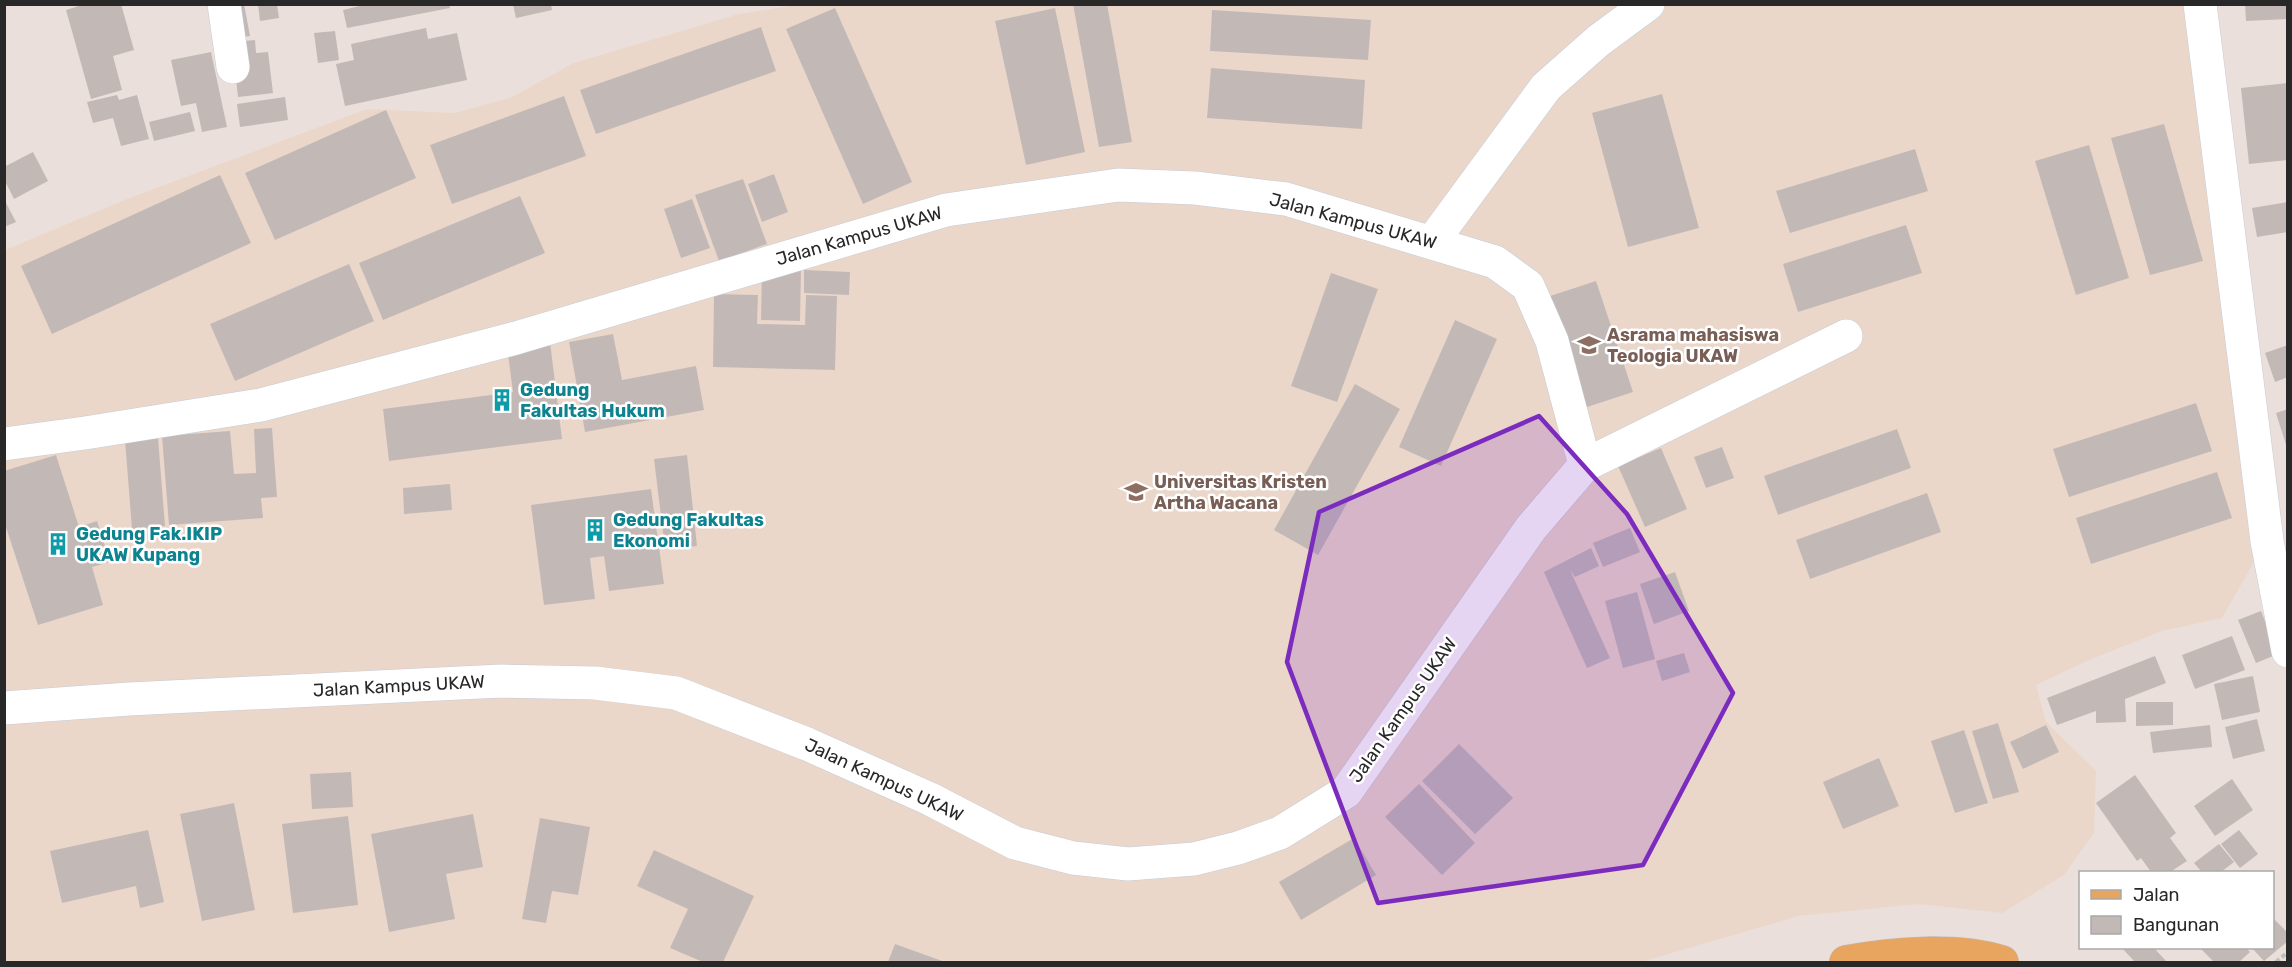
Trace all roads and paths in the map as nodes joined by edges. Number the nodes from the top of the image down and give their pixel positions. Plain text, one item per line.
1 (224, 4) edge
2 (1648, 4) edge
3 (2200, 4) edge
4 (232, 67) dead end
5 (1432, 242) junction
6 (1846, 336) dead end
7 (4, 444) edge
8 (1584, 465) junction
9 (2288, 651) edge
10 (4, 708) edge
11 (2288, 952) edge
12 (1846, 963) edge
13 (2002, 963) edge
14 (2276, 963) edge

1 - 4 street
2 - 5 street
3 - 9 street
5 - 7 street, Jalan Kampus UKAW
5 - 8 street, Jalan Kampus UKAW
6 - 8 street, Jalan Kampus UKAW
8 - 10 street, Jalan Kampus UKAW
11 - 14 path
12 - 13 main road

